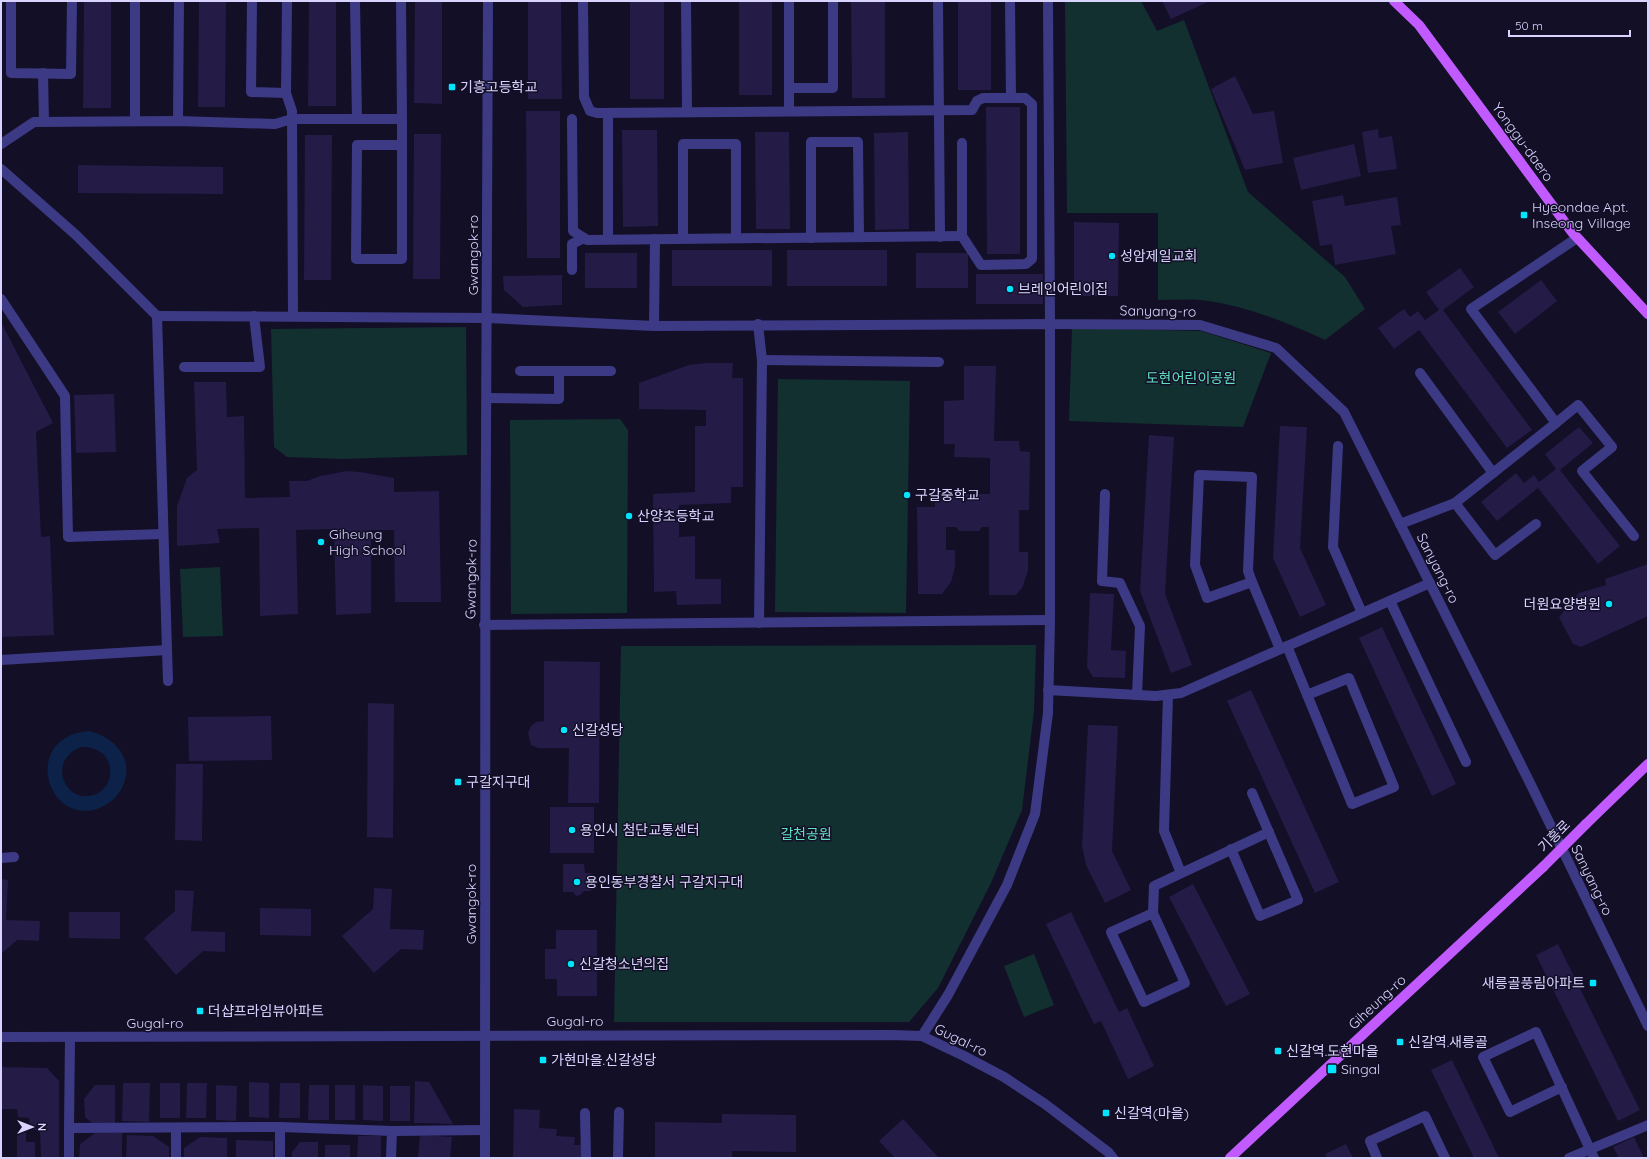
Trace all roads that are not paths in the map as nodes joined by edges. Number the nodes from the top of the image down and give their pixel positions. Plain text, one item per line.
1 (11, 1) edge
2 (72, 1) edge
3 (135, 1) edge
4 (179, 1) edge
5 (252, 1) edge
6 (287, 1) edge
7 (355, 1) edge
8 (401, 1) edge
9 (488, 1) edge
10 (583, 1) edge
11 (686, 1) edge
12 (789, 1) edge
13 (833, 1) edge
14 (938, 1) edge
15 (1010, 1) edge
16 (1048, 1) edge
17 (1394, 1) edge
18 (43, 73) junction
19 (789, 88) junction
20 (286, 93) junction
21 (1011, 98) junction
22 (939, 110) junction
23 (789, 111) junction
24 (687, 112) junction
25 (608, 113) junction
26 (572, 118) dead end
27 (292, 119) junction
28 (357, 119) junction
29 (402, 119) junction
30 (135, 121) junction
31 (178, 121) junction
32 (44, 122) junction
33 (962, 143) dead end
34 (1, 144) edge
35 (402, 145) junction
36 (1, 169) edge
37 (940, 236) junction
38 (962, 236) junction
39 (859, 237) junction
40 (584, 238) junction
41 (683, 238) junction
42 (736, 238) junction
43 (811, 238) junction
44 (1577, 238) junction
45 (608, 239) junction
46 (655, 239) junction
47 (572, 270) dead end
48 (1, 299) edge
49 (1648, 314) edge
50 (157, 316) junction
51 (254, 316) junction
52 (293, 316) junction
53 (487, 318) junction
54 (758, 324) junction
55 (1050, 324) junction
56 (654, 326) junction
57 (762, 360) junction
58 (939, 362) dead end
59 (184, 367) dead end
60 (520, 372) dead end
61 (559, 372) junction
62 (611, 372) dead end
63 (1420, 373) dead end
64 (487, 398) junction
65 (1556, 423) junction
66 (1338, 446) dead end
67 (1493, 473) junction
68 (1105, 494) dead end
69 (1455, 503) junction
70 (1400, 524) junction
71 (1536, 524) dead end
72 (163, 534) junction
73 (1634, 536) dead end
74 (1252, 582) junction
75 (1430, 583) junction
76 (1390, 601) junction
77 (1362, 613) junction
78 (1050, 620) junction
79 (759, 623) junction
80 (484, 625) junction
81 (1283, 647) junction
82 (167, 650) junction
83 (1, 660) edge
84 (168, 681) dead end
85 (1048, 690) junction
86 (1137, 695) junction
87 (1168, 695) junction
88 (1307, 695) junction
89 (1466, 762) dead end
90 (1648, 764) edge
91 (1252, 792) dead end
92 (1269, 832) junction
93 (1231, 849) junction
94 (14, 857) dead end
95 (1, 858) edge
96 (1543, 868) joint
97 (1181, 873) junction
98 (1153, 913) junction
99 (1648, 1026) edge
100 (485, 1035) junction
101 (922, 1036) junction
102 (1, 1037) edge
103 (70, 1038) junction
104 (1562, 1087) junction
105 (620, 1112) dead end
106 (585, 1113) dead end
107 (1648, 1125) edge
108 (280, 1127) junction
109 (69, 1128) junction
110 (176, 1128) junction
111 (485, 1130) junction
112 (392, 1131) junction
113 (1592, 1153) edge
114 (69, 1158) edge
115 (176, 1158) edge
116 (280, 1158) edge
117 (391, 1158) edge
118 (485, 1158) edge
119 (586, 1158) edge
120 (618, 1158) edge
121 (1113, 1158) edge
122 (1230, 1158) edge
123 (1378, 1158) edge
124 (1445, 1158) edge
125 (1569, 1158) edge

1 - 18 street
2 - 18 street
3 - 30 street
4 - 31 street
5 - 20 street
6 - 20 street
7 - 28 street
8 - 29 street
9 - 53 street, Gwangok-ro
10 - 25 street
11 - 24 street
12 - 19 street
13 - 19 street
14 - 22 street
15 - 21 street
16 - 55 street
17 - 44 main road, Yonggu-daero
18 - 32 street
19 - 23 street
20 - 27 street
21 - 22 street
21 - 38 street
22 - 23 street
22 - 37 street
23 - 24 street
24 - 25 street
25 - 45 street
26 - 40 street
27 - 28 street
27 - 31 street
27 - 52 street
28 - 29 street
29 - 35 street
30 - 31 street
30 - 32 street
32 - 34 street
33 - 38 street
35 - 35 street
36 - 50 street
37 - 38 street
37 - 39 street
39 - 43 street
39 - 43 street
40 - 45 street
40 - 47 street
41 - 42 street
41 - 42 street
41 - 46 street
42 - 43 street
44 - 49 main road, Yonggu-daero
44 - 65 street
45 - 46 street
46 - 56 street
48 - 72 street
50 - 51 street, Sanyang-ro
50 - 72 street
51 - 52 street, Sanyang-ro
51 - 59 street
52 - 53 street, Sanyang-ro
53 - 56 street, Sanyang-ro
53 - 64 street, Gwangok-ro
54 - 55 street, Sanyang-ro
54 - 56 street, Sanyang-ro
54 - 57 street
55 - 70 street, Sanyang-ro
55 - 78 street
57 - 58 street
57 - 79 street
60 - 61 street
61 - 62 street
61 - 64 street
63 - 67 street
64 - 80 street, Gwangok-ro
65 - 67 street
65 - 73 street
66 - 77 street
67 - 69 street
68 - 86 street
69 - 70 street
69 - 71 street
70 - 75 street, Sanyang-ro
72 - 82 street
74 - 74 street
74 - 81 street
75 - 76 street
75 - 99 street, Sanyang-ro
76 - 77 street
76 - 89 street
77 - 81 street
78 - 79 street
78 - 85 street
79 - 80 street
80 - 100 street, Gwangok-ro
81 - 87 street
81 - 88 street
82 - 83 street
82 - 84 street
85 - 86 street
85 - 101 street
86 - 87 street
87 - 97 street
88 - 88 street
90 - 96 main road, 기흥로, bridge
91 - 92 street
92 - 93 street
92 - 93 street
93 - 97 street
94 - 95 street
96 - 122 main road, Giheung-ro
97 - 98 street
98 - 98 street
100 - 101 street, Gugal-ro
100 - 103 street, Gugal-ro
100 - 111 street, Gwangok-ro
101 - 121 street, Gugal-ro
102 - 103 street, Gugal-ro
103 - 109 street
104 - 104 street
104 - 113 street
105 - 120 street
106 - 119 street
107 - 113 street
108 - 110 street
108 - 112 street
108 - 116 street
109 - 110 street
109 - 114 street
110 - 115 street
111 - 112 street
111 - 118 street, Gwangok-ro
112 - 117 street
113 - 125 street
123 - 124 street

